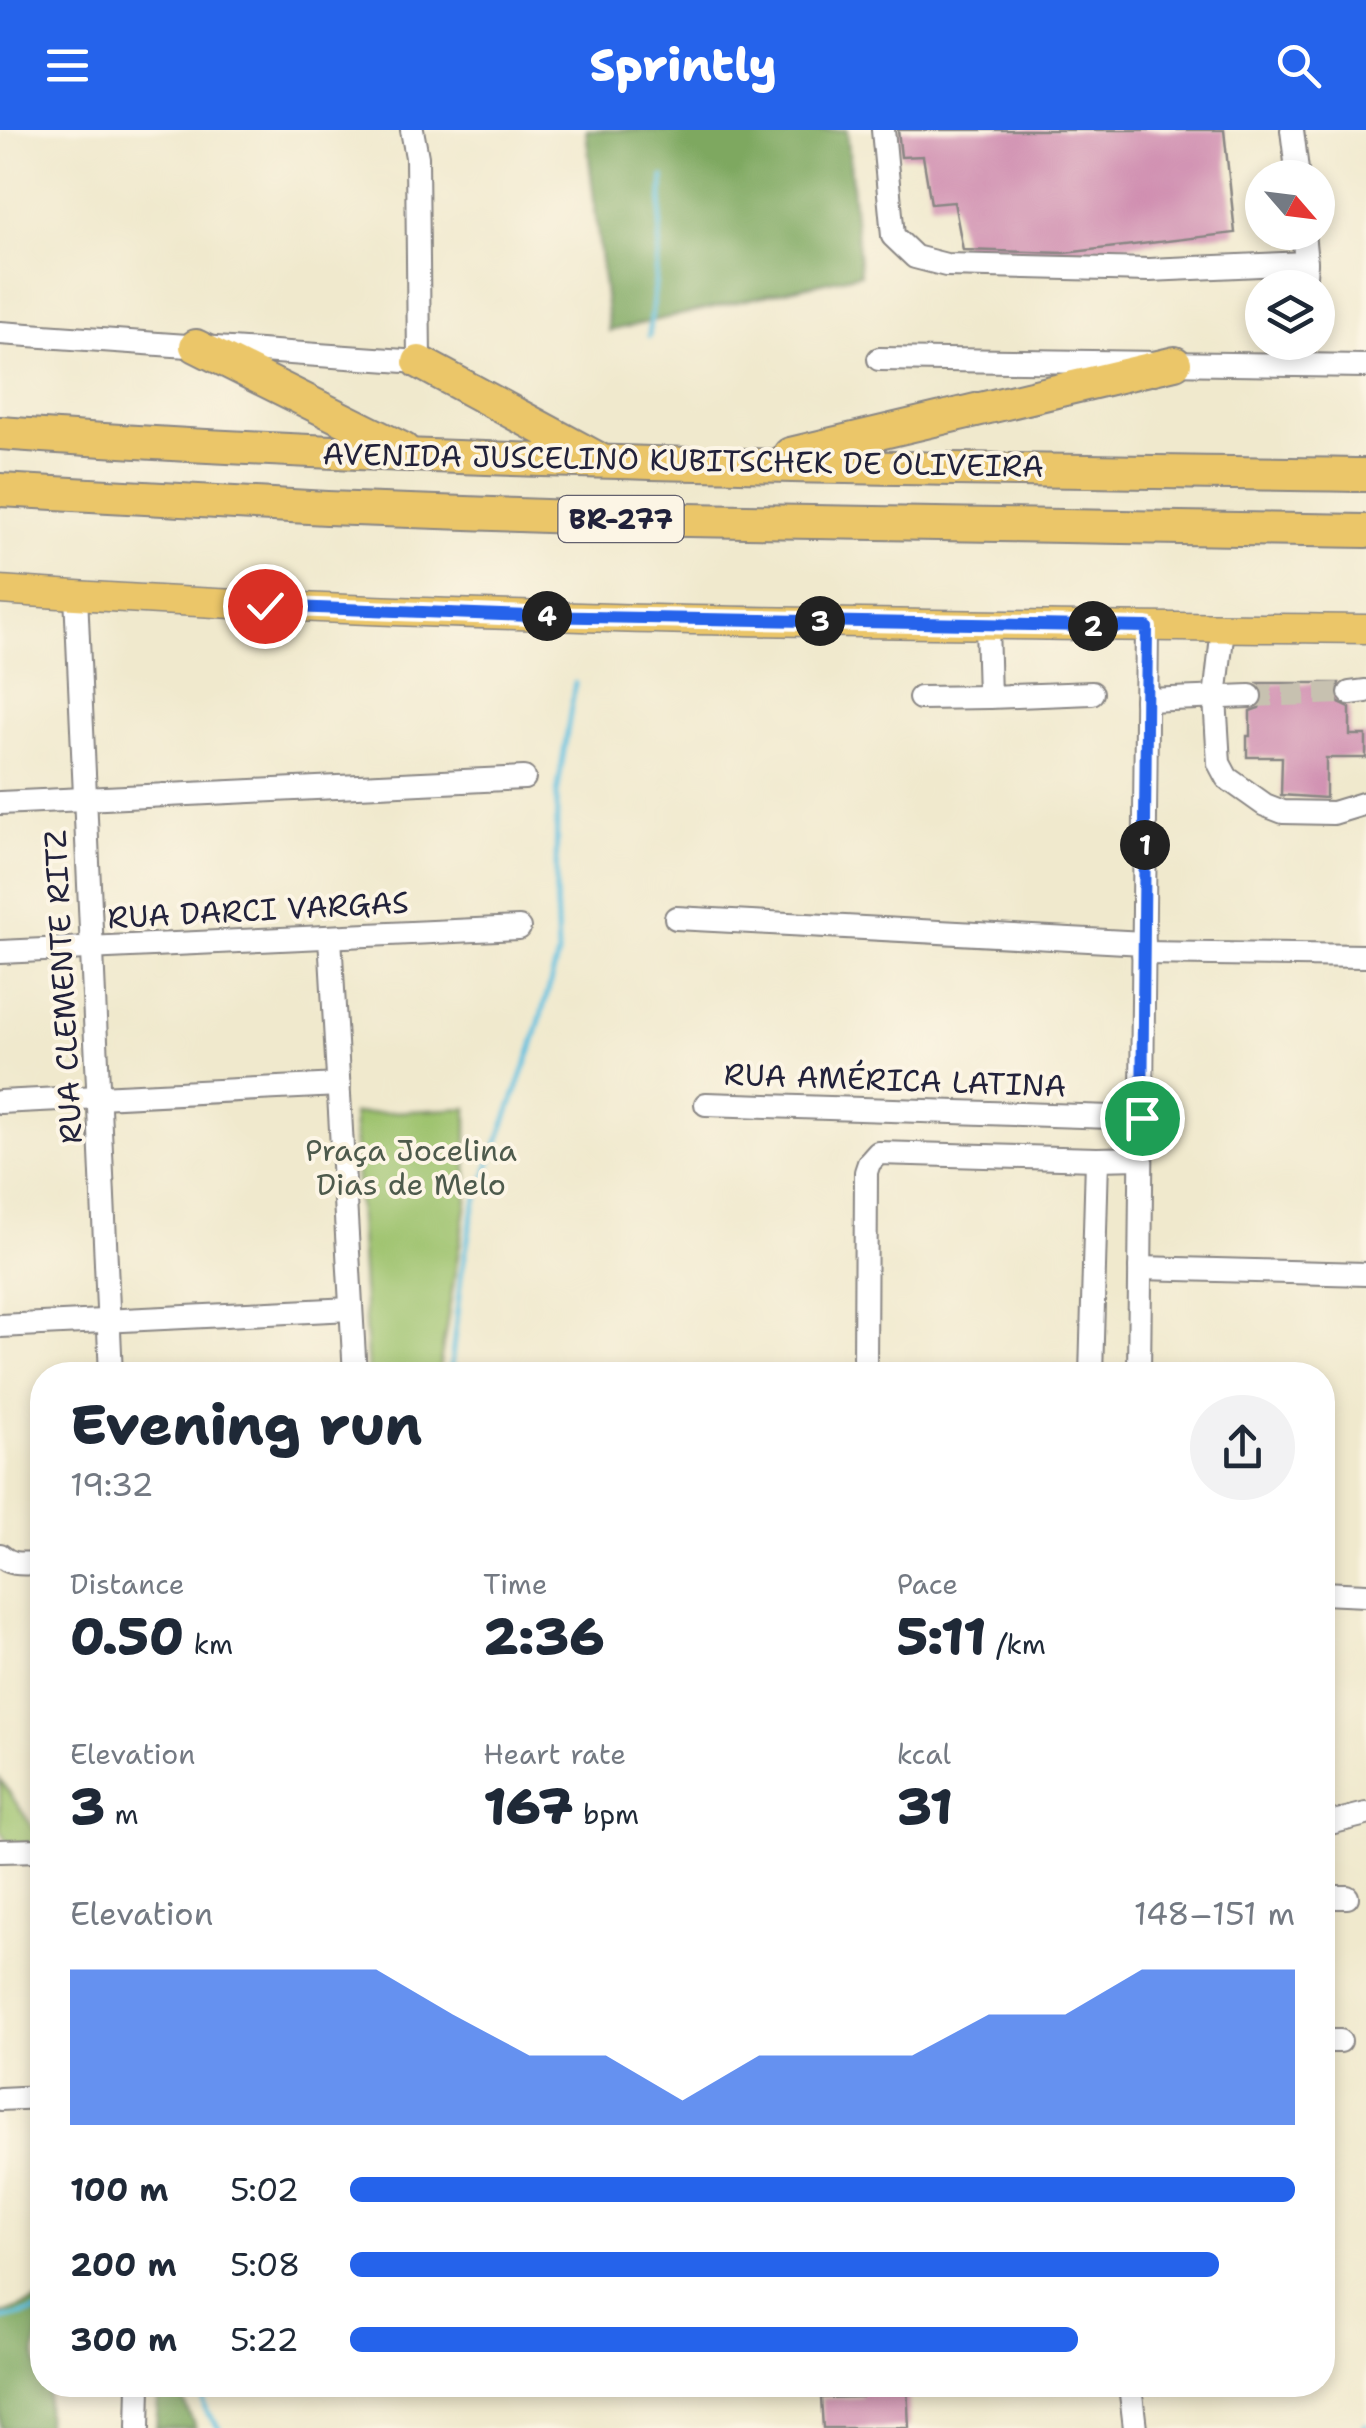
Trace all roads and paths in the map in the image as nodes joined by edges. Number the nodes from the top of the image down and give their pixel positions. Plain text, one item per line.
1 (412, 130) edge
2 (884, 130) edge
3 (1292, 130) edge
4 (1296, 160) edge
5 (1305, 250) edge
6 (1306, 262) junction
7 (1305, 270) edge
8 (0, 333) edge
9 (196, 346) junction
10 (1245, 357) edge
11 (880, 360) dead end
12 (1332, 360) edge
13 (419, 362) junction
14 (1174, 362) junction
15 (1366, 366) edge
16 (0, 433) edge
17 (416, 456) junction
18 (606, 462) junction
19 (742, 465) junction
20 (1366, 474) edge
21 (0, 490) edge
22 (1366, 530) edge
23 (0, 590) edge
24 (76, 595) junction
25 (988, 625) junction
26 (1147, 627) junction
27 (1222, 628) junction
28 (1366, 629) edge
29 (1092, 693) dead end
30 (1250, 696) tunnel mouth
31 (989, 697) junction
32 (920, 698) dead end
33 (1215, 698) junction
34 (1146, 700) junction
35 (524, 778) dead end
36 (85, 799) junction
37 (0, 803) edge
38 (1366, 803) edge
39 (676, 918) dead end
40 (519, 928) dead end
41 (330, 937) junction
42 (92, 948) junction
43 (1144, 948) junction
44 (0, 952) edge
45 (1366, 956) edge
46 (339, 1085) junction
47 (98, 1097) junction
48 (0, 1102) edge
49 (706, 1104) dead end
50 (1142, 1118) junction
51 (1097, 1158) junction
52 (1141, 1158) junction
53 (1140, 1268) junction
54 (1366, 1274) edge
55 (351, 1310) junction
56 (108, 1321) junction
57 (0, 1326) edge
58 (110, 1362) edge
59 (354, 1362) edge
60 (865, 1362) edge
61 (1091, 1362) edge
62 (1139, 1362) edge
63 (0, 1554) edge
64 (30, 1563) edge
65 (1335, 1594) edge
66 (1366, 1595) edge
67 (1366, 1814) edge
68 (1335, 1822) edge
69 (30, 1851) edge
70 (0, 1852) edge
71 (1335, 1898) edge
72 (1346, 1898) dead end
73 (30, 2098) edge
74 (0, 2099) edge
75 (139, 2397) edge
76 (1131, 2397) edge
77 (138, 2428) edge
78 (1135, 2428) edge

1 - 13 street
2 - 6 street
3 - 4 street
5 - 6 street
6 - 7 street
8 - 9 street
9 - 13 street
9 - 17 highway
10 - 14 street
11 - 14 street
12 - 15 street
13 - 18 highway
14 - 19 highway
16 - 17 highway, AVENIDA JUSCELINO KUBITSCHEK DE OLIVEIRA / BR-277
17 - 18 highway, AVENIDA JUSCELINO KUBITSCHEK DE OLIVEIRA / BR-277
18 - 19 highway, AVENIDA JUSCELINO KUBITSCHEK DE OLIVEIRA / BR-277
19 - 20 highway, AVENIDA JUSCELINO KUBITSCHEK DE OLIVEIRA / BR-277
21 - 22 highway, AVENIDA JUSCELINO KUBITSCHEK DE OLIVEIRA / BR-277
23 - 24 main road
24 - 25 main road
24 - 36 street, RUA CLEMENTE RITZ
25 - 26 main road
25 - 31 street
26 - 27 main road
26 - 34 street
27 - 28 main road
27 - 33 street
29 - 31 street
30 - 33 street
31 - 32 street
33 - 34 street
33 - 38 street
34 - 43 street
35 - 36 street
36 - 37 street
36 - 42 street, RUA CLEMENTE RITZ
39 - 43 street
40 - 41 street, RUA DARCI VARGAS
41 - 42 street, RUA DARCI VARGAS
41 - 46 street
42 - 44 street, RUA DARCI VARGAS
42 - 47 street, RUA CLEMENTE RITZ
43 - 45 street
43 - 50 street
46 - 47 street
46 - 55 street
47 - 48 street
47 - 56 street, RUA CLEMENTE RITZ
49 - 50 street, RUA AMÉRICA LATINA
50 - 52 street
51 - 52 street
51 - 60 street
51 - 61 street
52 - 53 street
53 - 54 street
53 - 62 street
55 - 56 street
55 - 59 street
56 - 57 street
56 - 58 street, RUA CLEMENTE RITZ
63 - 64 street
65 - 66 street
67 - 68 street
69 - 70 street
71 - 72 street
73 - 74 street
75 - 77 street
76 - 78 street

